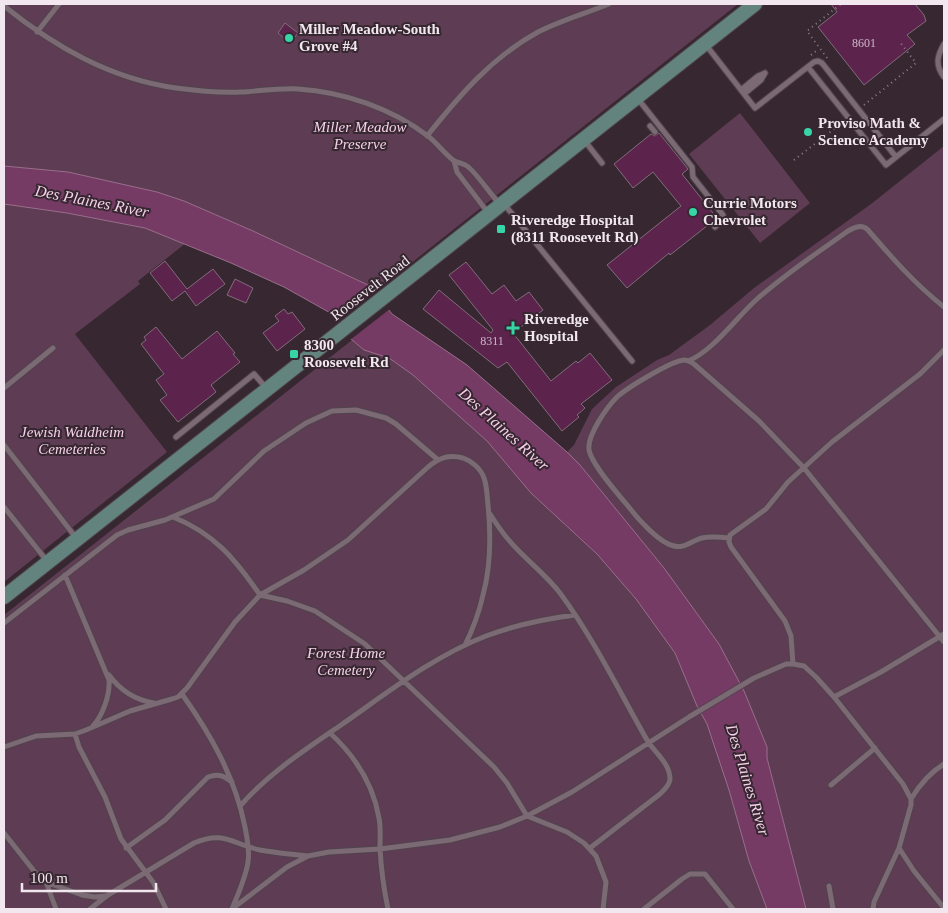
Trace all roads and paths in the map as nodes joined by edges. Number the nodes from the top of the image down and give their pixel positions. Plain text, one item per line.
1 (59, 4) edge
2 (609, 4) edge
3 (755, 4) edge
4 (843, 4) edge
5 (4, 6) edge
6 (37, 32) junction
7 (704, 44) junction
8 (944, 44) edge
9 (831, 62) dead end
10 (808, 67) junction
11 (944, 77) edge
12 (637, 98) junction
13 (944, 119) edge
14 (650, 126) dead end
15 (654, 132) dead end
16 (427, 136) junction
17 (584, 140) junction
18 (896, 157) junction
19 (454, 161) junction
20 (602, 163) dead end
21 (686, 171) dead end
22 (693, 177) junction
23 (498, 208) junction
24 (715, 227) dead end
25 (944, 307) edge
26 (53, 348) dead end
27 (944, 350) edge
28 (632, 361) dead end
29 (688, 361) junction
30 (4, 388) edge
31 (268, 389) junction
32 (176, 437) dead end
33 (4, 446) edge
34 (437, 459) junction
35 (804, 468) junction
36 (4, 507) edge
37 (488, 512) junction
38 (173, 517) junction
39 (729, 538) junction
40 (77, 539) junction
41 (48, 563) junction
42 (65, 575) junction
43 (260, 595) junction
44 (4, 597) edge
45 (574, 615) junction
46 (4, 623) edge
47 (942, 636) edge
48 (944, 642) edge
49 (465, 645) junction
50 (793, 664) junction
51 (107, 673) junction
52 (405, 682) junction
53 (182, 694) junction
54 (834, 697) junction
55 (156, 703) junction
56 (91, 728) junction
57 (330, 733) junction
58 (74, 734) junction
59 (648, 742) junction
60 (4, 748) edge
61 (875, 748) junction
62 (944, 764) edge
63 (232, 783) junction
64 (831, 786) dead end
65 (911, 799) junction
66 (241, 805) junction
67 (527, 816) junction
68 (4, 833) edge
69 (248, 847) junction
70 (126, 848) junction
71 (590, 848) junction
72 (899, 848) junction
73 (380, 850) junction
74 (308, 856) junction
75 (145, 872) junction
76 (46, 882) junction
77 (829, 886) dead end
78 (108, 895) junction
79 (944, 908) edge
80 (56, 909) edge
81 (90, 909) edge
82 (166, 909) edge
83 (232, 909) edge
84 (388, 909) edge
85 (603, 909) edge
86 (644, 909) edge
87 (733, 909) edge
88 (832, 909) edge
89 (873, 909) edge

1 - 6 lane
2 - 16 lane
3 - 7 main road, Roosevelt Road
4 - 9 path
5 - 6 lane
6 - 16 lane
7 - 10 lane
7 - 12 main road, Roosevelt Road
8 - 11 lane
10 - 18 lane
10 - 18 lane
12 - 17 main road, Roosevelt Road
12 - 22 lane
13 - 18 lane
14 - 15 lane
16 - 19 lane
17 - 20 lane
17 - 23 main road, Roosevelt Road
19 - 23 lane
19 - 23 lane
21 - 22 lane
22 - 24 lane
23 - 28 lane
23 - 31 main road, Roosevelt Road
25 - 29 lane
26 - 30 lane
27 - 35 lane
29 - 35 lane
29 - 39 lane
31 - 32 lane
31 - 40 main road, Roosevelt Road
33 - 40 lane
34 - 37 lane
34 - 38 lane
34 - 43 lane
35 - 39 lane
35 - 47 lane
36 - 41 lane
37 - 45 lane
37 - 49 lane
38 - 42 lane
38 - 43 lane
39 - 50 lane
40 - 41 main road, Roosevelt Road
41 - 44 main road, Roosevelt Road
42 - 46 lane
42 - 51 lane
43 - 52 lane
43 - 53 lane
45 - 49 lane
45 - 59 lane
47 - 48 lane
47 - 54 lane
49 - 52 lane
50 - 54 lane
50 - 59 lane
51 - 55 lane
51 - 56 lane
52 - 57 lane
52 - 67 lane
53 - 55 lane
53 - 63 lane
54 - 61 lane
55 - 56 lane
56 - 58 lane
57 - 66 lane
57 - 73 lane
58 - 60 lane
58 - 70 lane
59 - 67 lane
59 - 71 lane
61 - 64 lane
61 - 65 lane
62 - 65 lane
63 - 66 lane
63 - 70 lane
65 - 72 lane
66 - 69 lane
67 - 71 lane
67 - 73 lane
68 - 76 lane
69 - 74 lane
69 - 75 lane
69 - 83 lane
70 - 75 lane
71 - 85 lane
72 - 79 lane
72 - 89 lane
73 - 74 lane
73 - 84 lane
74 - 83 lane
75 - 78 lane
75 - 82 lane
76 - 78 lane
76 - 80 lane
77 - 88 lane
78 - 81 lane
86 - 87 lane

